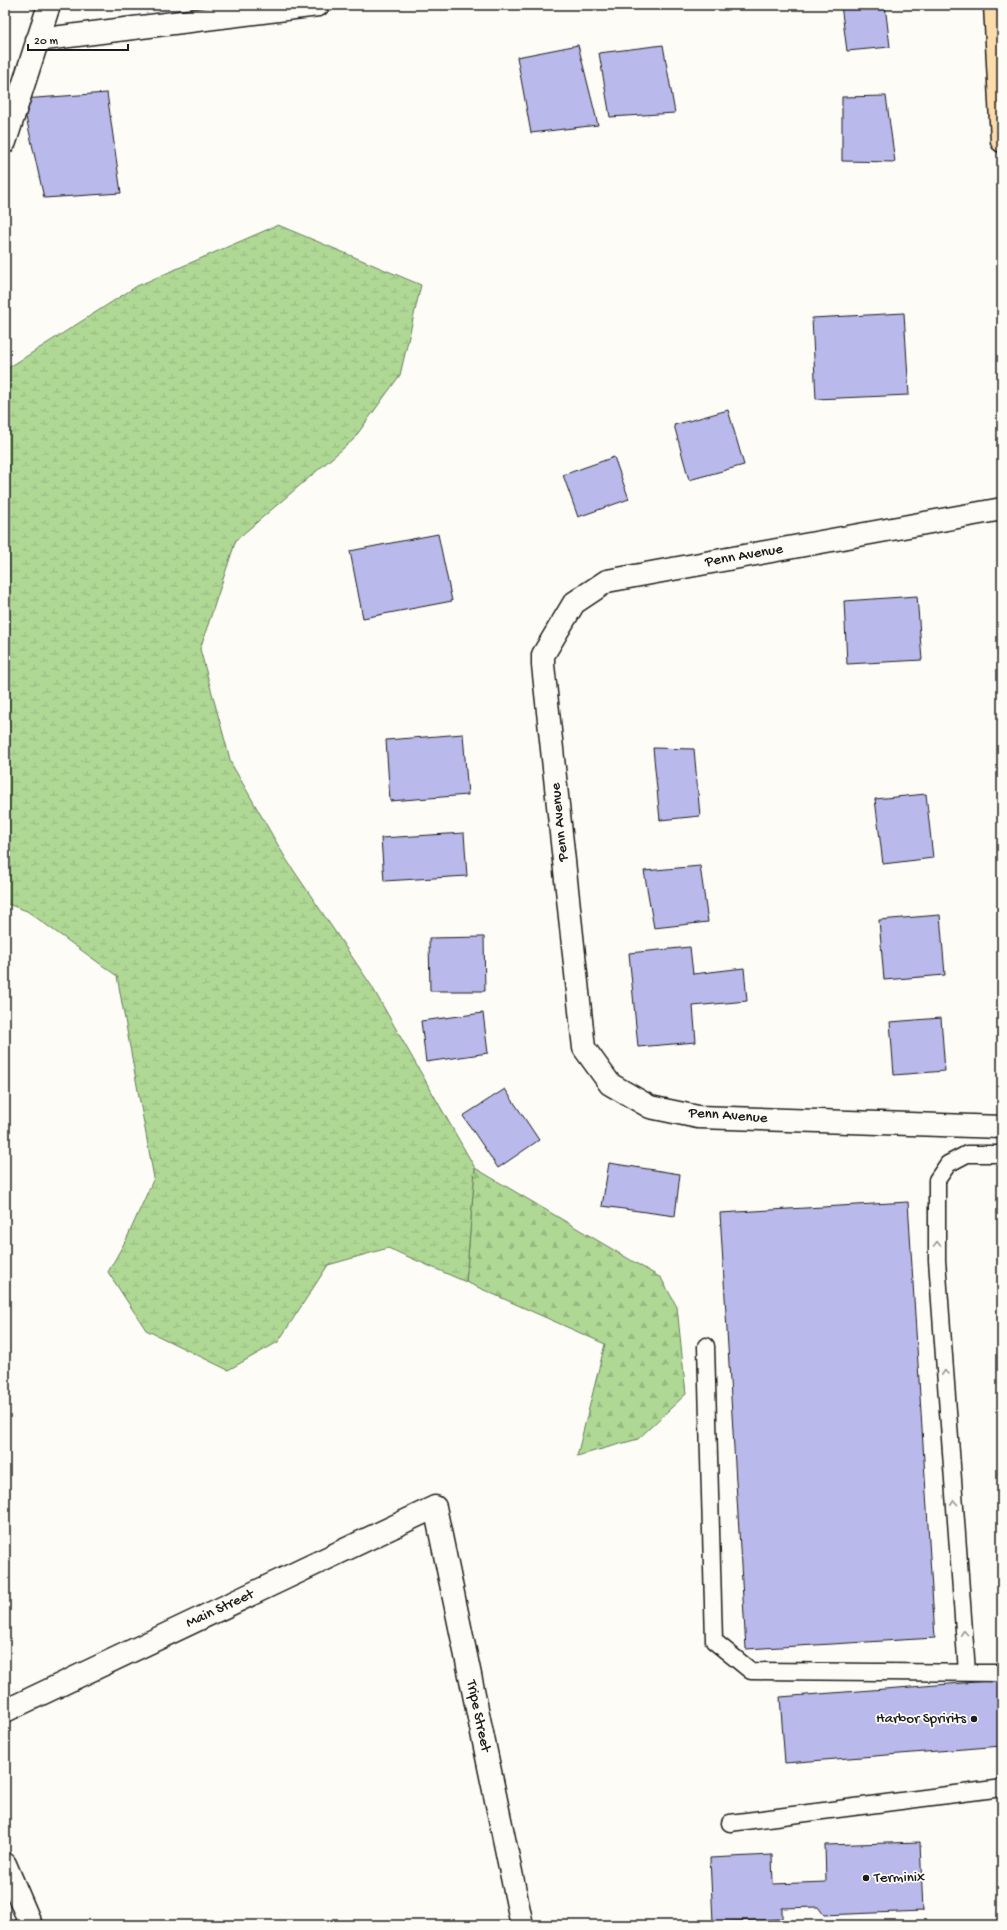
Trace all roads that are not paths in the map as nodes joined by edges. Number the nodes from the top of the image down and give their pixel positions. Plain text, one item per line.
1 (49, 5) edge
2 (318, 5) edge
3 (995, 5) edge
4 (37, 40) junction
5 (1002, 141) edge
6 (5, 142) edge
7 (1002, 509) edge
8 (1002, 1127) edge
9 (1002, 1154) edge
10 (706, 1346) dead end
11 (435, 1507) joint
12 (967, 1672) junction
13 (1002, 1673) edge
14 (5, 1712) edge
15 (1002, 1788) edge
16 (730, 1823) dead end
17 (5, 1864) edge
18 (31, 1925) edge
19 (522, 1925) edge

1 - 4 street
2 - 4 street
3 - 5 main road
4 - 6 street
7 - 8 street, Penn Avenue
12 -> 9 lane
10 - 12 lane
11 - 14 street, Main Street
11 - 19 street, Tripe Street
12 - 13 lane
15 - 16 lane
17 - 18 street

